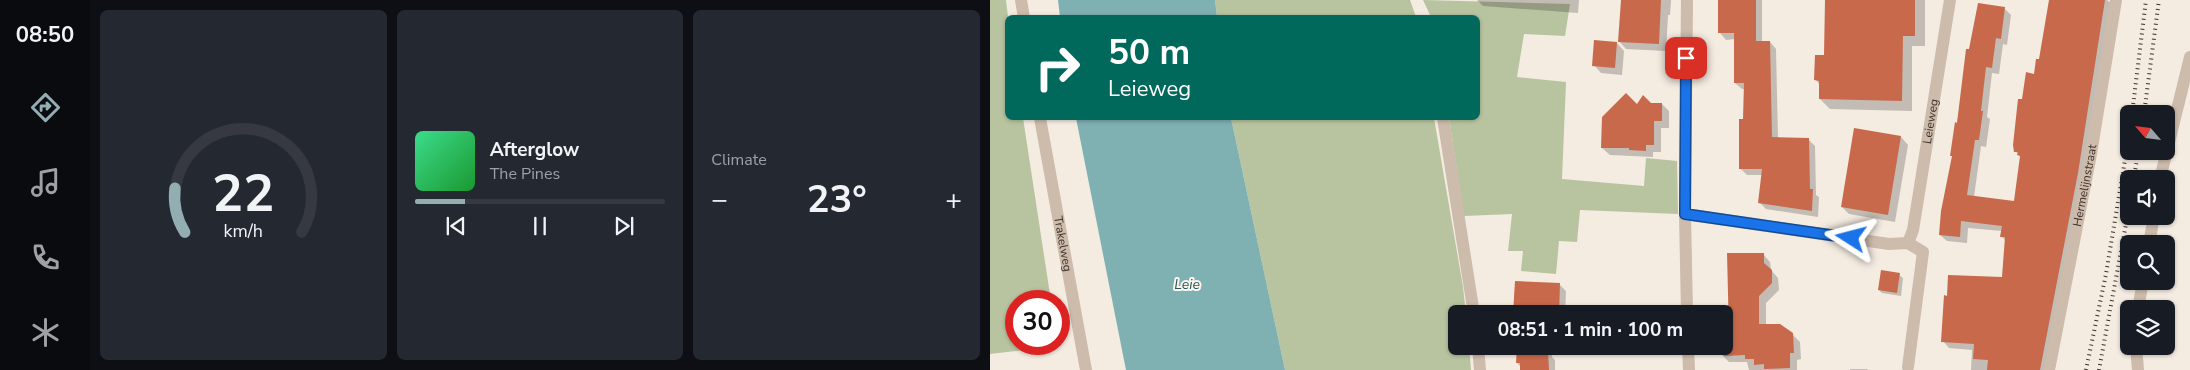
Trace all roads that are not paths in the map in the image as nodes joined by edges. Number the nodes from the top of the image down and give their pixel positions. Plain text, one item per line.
1 (1021, 0) edge
2 (1687, 0) edge
3 (1950, 0) edge
4 (2116, 0) edge
5 (1024, 15) edge
6 (2190, 57) edge
7 (1040, 120) edge
8 (1444, 120) edge
9 (2162, 170) edge
10 (1685, 214) junction
11 (1908, 243) junction
12 (1473, 305) edge
13 (1688, 305) edge
14 (1479, 355) edge
15 (1688, 355) edge
16 (2137, 355) edge
17 (1908, 367) dead end
18 (1086, 370) edge
19 (1480, 370) edge
20 (1689, 370) edge
21 (2048, 370) edge
22 (2138, 370) edge

1 - 5 street
2 - 10 street
3 - 11 street, Leieweg
4 - 21 street, Hermelijnstraat
6 - 9 street
7 - 18 street, Trakelweg
8 - 12 street
10 - 11 street
10 - 13 street
11 - 17 street
14 - 19 street
15 - 20 street
16 - 22 street

